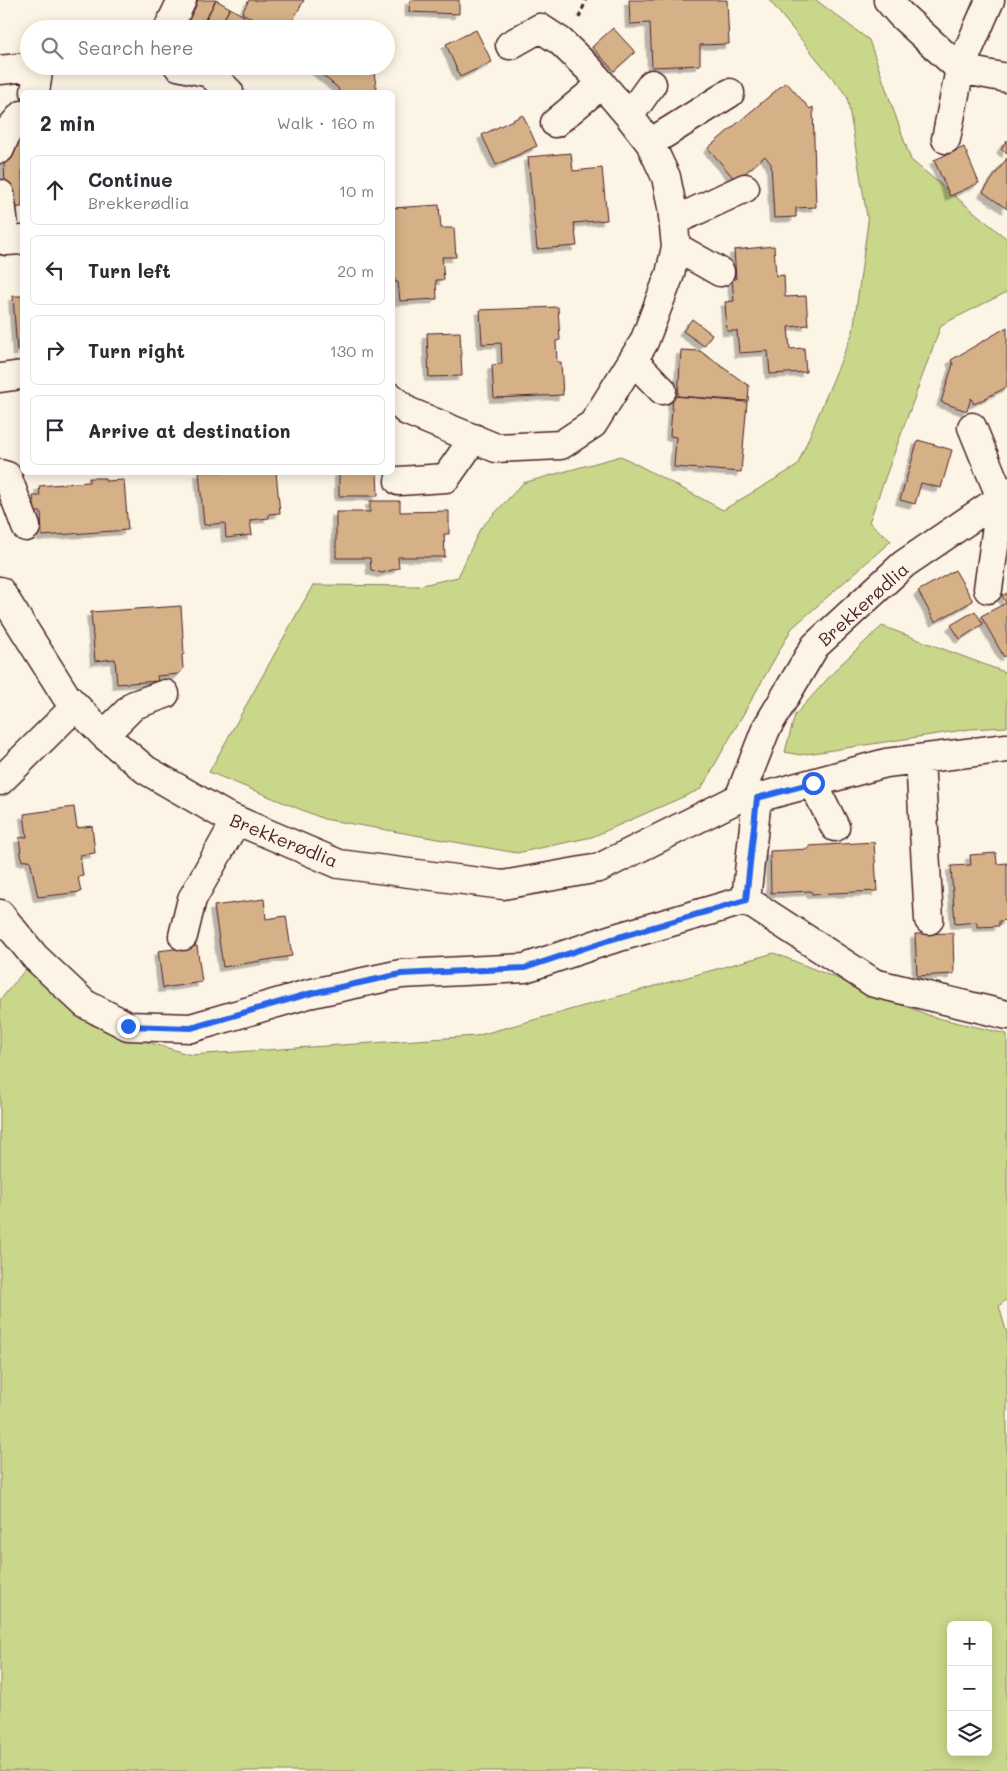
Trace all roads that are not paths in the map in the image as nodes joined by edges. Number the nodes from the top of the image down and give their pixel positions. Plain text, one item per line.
1 (182, 0) edge
2 (888, 0) edge
3 (990, 0) edge
4 (172, 20) edge
5 (510, 45) dead end
6 (20, 68) edge
7 (960, 69) junction
8 (0, 70) edge
9 (37, 75) edge
10 (212, 75) edge
11 (1007, 78) edge
12 (602, 84) junction
13 (652, 84) dead end
14 (35, 90) edge
15 (227, 90) edge
16 (730, 93) dead end
17 (629, 116) junction
18 (20, 117) edge
19 (555, 123) dead end
20 (946, 139) dead end
21 (650, 143) junction
22 (0, 149) edge
23 (745, 188) dead end
24 (0, 194) edge
25 (675, 234) junction
26 (20, 240) edge
27 (720, 272) dead end
28 (633, 360) junction
29 (20, 375) edge
30 (0, 378) edge
31 (662, 390) dead end
32 (395, 401) edge
33 (972, 427) dead end
34 (474, 438) junction
35 (10, 473) edge
36 (399, 481) dead end
37 (1005, 496) edge
38 (26, 527) dead end
39 (988, 589) dead end
40 (0, 591) edge
41 (165, 694) dead end
42 (76, 706) junction
43 (104, 735) junction
44 (1007, 748) edge
45 (920, 759) junction
46 (0, 781) edge
47 (813, 783) junction
48 (748, 798) junction
49 (236, 820) junction
50 (835, 827) dead end
51 (746, 900) junction
52 (0, 914) edge
53 (930, 920) dead end
54 (183, 936) dead end
55 (1007, 1015) edge

1 - 4 street
2 - 7 street
3 - 7 street
5 - 12 street
6 - 8 street
7 - 11 street
7 - 20 street
9 - 14 street
10 - 15 street
12 - 17 street
12 - 19 street
13 - 17 street
16 - 21 street
17 - 21 street
18 - 22 street
21 - 25 street
23 - 25 street
24 - 26 street
25 - 27 street
25 - 28 street
28 - 31 street
28 - 34 street
29 - 30 street
32 - 34 street
33 - 37 street
34 - 36 street
35 - 38 street
37 - 39 street
37 - 48 street, Brekkerødlia
40 - 42 street, Brekkerødlia
41 - 43 street
42 - 43 street, Brekkerødlia
42 - 46 street
43 - 49 street, Brekkerødlia
44 - 45 street, Brekkerødlia
45 - 47 street, Brekkerødlia
45 - 53 street
47 - 48 street, Brekkerødlia
47 - 50 street
48 - 49 street, Brekkerødlia
48 - 51 street
49 - 54 street
51 - 52 street
51 - 55 street

